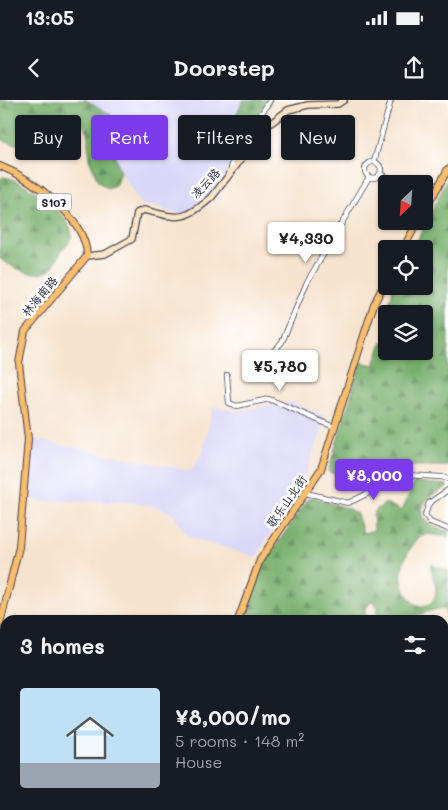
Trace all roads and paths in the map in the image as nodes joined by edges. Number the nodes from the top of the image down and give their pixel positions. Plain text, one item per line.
1 (270, 100) edge
2 (344, 100) edge
3 (391, 100) edge
4 (374, 162) junction
5 (0, 166) edge
6 (448, 169) edge
7 (230, 173) junction
8 (380, 174) joint
9 (369, 177) junction
10 (433, 194) edge
11 (87, 256) junction
12 (378, 295) edge
13 (263, 363) dead end
14 (228, 375) dead end
15 (334, 427) junction
16 (448, 479) edge
17 (448, 490) edge
18 (306, 493) junction
19 (448, 529) edge
20 (2, 615) edge
21 (240, 615) edge

1 - 7 street
2 - 7 main road
3 - 4 street
4 - 8 street
4 - 9 street
5 - 11 main road, S107
6 - 10 main road
7 - 11 main road, 凌云路
8 - 9 street
9 - 13 street
11 - 20 main road, 林海南路
12 - 15 main road, 歌乐山北街
14 - 15 street
15 - 18 main road, 歌乐山北街
16 - 18 street
17 - 19 street
18 - 21 main road, 歌乐山北街

